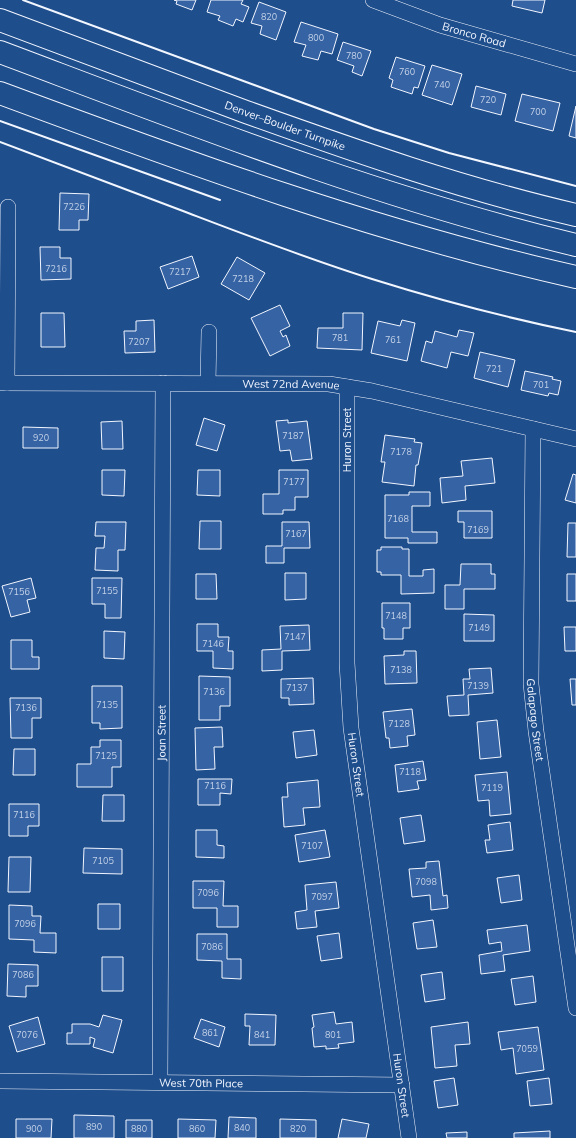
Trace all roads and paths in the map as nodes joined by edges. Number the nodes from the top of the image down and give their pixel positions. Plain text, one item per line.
1 (373, 0) edge
2 (0, 20) edge
3 (0, 52) edge
4 (576, 64) edge
5 (0, 93) edge
6 (8, 207) dead end
7 (576, 215) edge
8 (576, 245) edge
9 (576, 277) edge
10 (209, 332) dead end
11 (4, 383) edge
12 (163, 383) junction
13 (208, 383) junction
14 (347, 387) junction
15 (533, 429) junction
16 (576, 439) edge
17 (576, 1008) edge
18 (0, 1081) edge
19 (160, 1082) junction
20 (402, 1085) junction
21 (410, 1138) edge

1 - 4 street, Bronco Road
2 - 7 highway, Denver–Boulder Turnpike
3 - 8 highway
5 - 9 highway
6 - 11 street
10 - 13 street
11 - 12 street, West 72nd Avenue
12 - 13 street, West 72nd Avenue
12 - 19 street, Joan Street
13 - 14 street, West 72nd Avenue
14 - 15 street, West 72nd Avenue
14 - 20 street, Huron Street
15 - 16 street, West 72nd Avenue
15 - 17 street, Galapago Street
18 - 19 street, West 70th Place
19 - 20 street, West 70th Place
20 - 21 street, Huron Street

